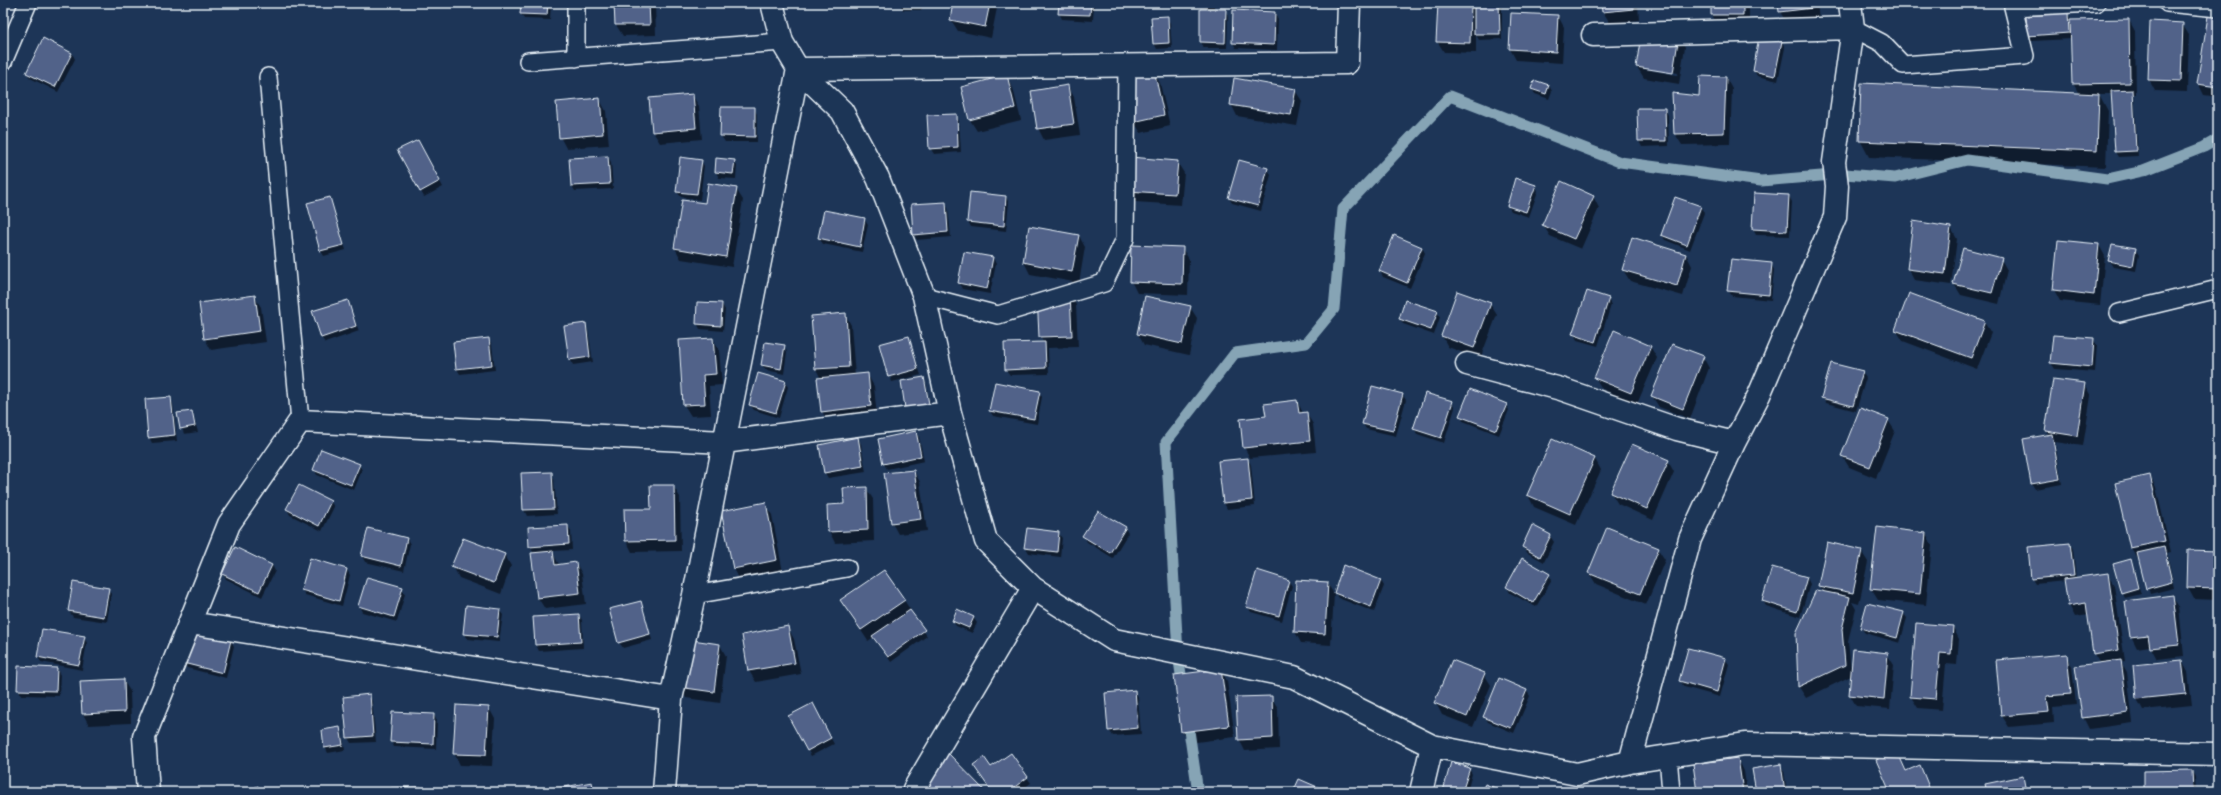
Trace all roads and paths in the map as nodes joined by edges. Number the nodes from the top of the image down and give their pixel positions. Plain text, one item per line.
1 (28, 3) edge
2 (576, 3) edge
3 (772, 3) edge
4 (1349, 3) edge
5 (1850, 3) edge
6 (2096, 3) edge
7 (2167, 3) edge
8 (2218, 8) edge
9 (1853, 28) junction
10 (1593, 35) dead end
11 (782, 42) junction
12 (576, 58) junction
13 (528, 61) dead end
14 (3, 62) edge
15 (1127, 65) junction
16 (798, 69) junction
17 (268, 77) dead end
18 (2218, 289) edge
19 (924, 296) junction
20 (2119, 313) dead end
21 (1467, 364) dead end
22 (950, 413) junction
23 (300, 421) junction
24 (724, 442) junction
25 (1734, 443) junction
26 (847, 568) dead end
27 (1033, 588) junction
28 (694, 596) junction
29 (190, 623) junction
30 (671, 700) junction
31 (1432, 746) junction
32 (2218, 754) edge
33 (1668, 756) junction
34 (1630, 762) junction
35 (148, 792) edge
36 (664, 792) edge
37 (915, 792) edge
38 (1421, 792) edge
39 (1671, 792) edge

1 - 14 lane
2 - 12 lane
3 - 11 street
4 - 15 street
5 - 9 street
6 - 9 lane
7 - 8 lane
9 - 10 street
9 - 25 street
11 - 12 lane
11 - 16 street
12 - 13 lane
15 - 16 street
15 - 19 lane
16 - 19 street
16 - 24 street
17 - 23 lane
18 - 20 lane
19 - 22 street
21 - 25 street
22 - 24 street
22 - 27 street
23 - 24 street
23 - 29 street
24 - 28 street
25 - 34 street
26 - 28 lane
27 - 31 street
27 - 37 street
28 - 30 street
29 - 30 street
29 - 35 street
30 - 36 street
31 - 34 street
31 - 38 street
32 - 33 street
33 - 34 street
33 - 39 lane

